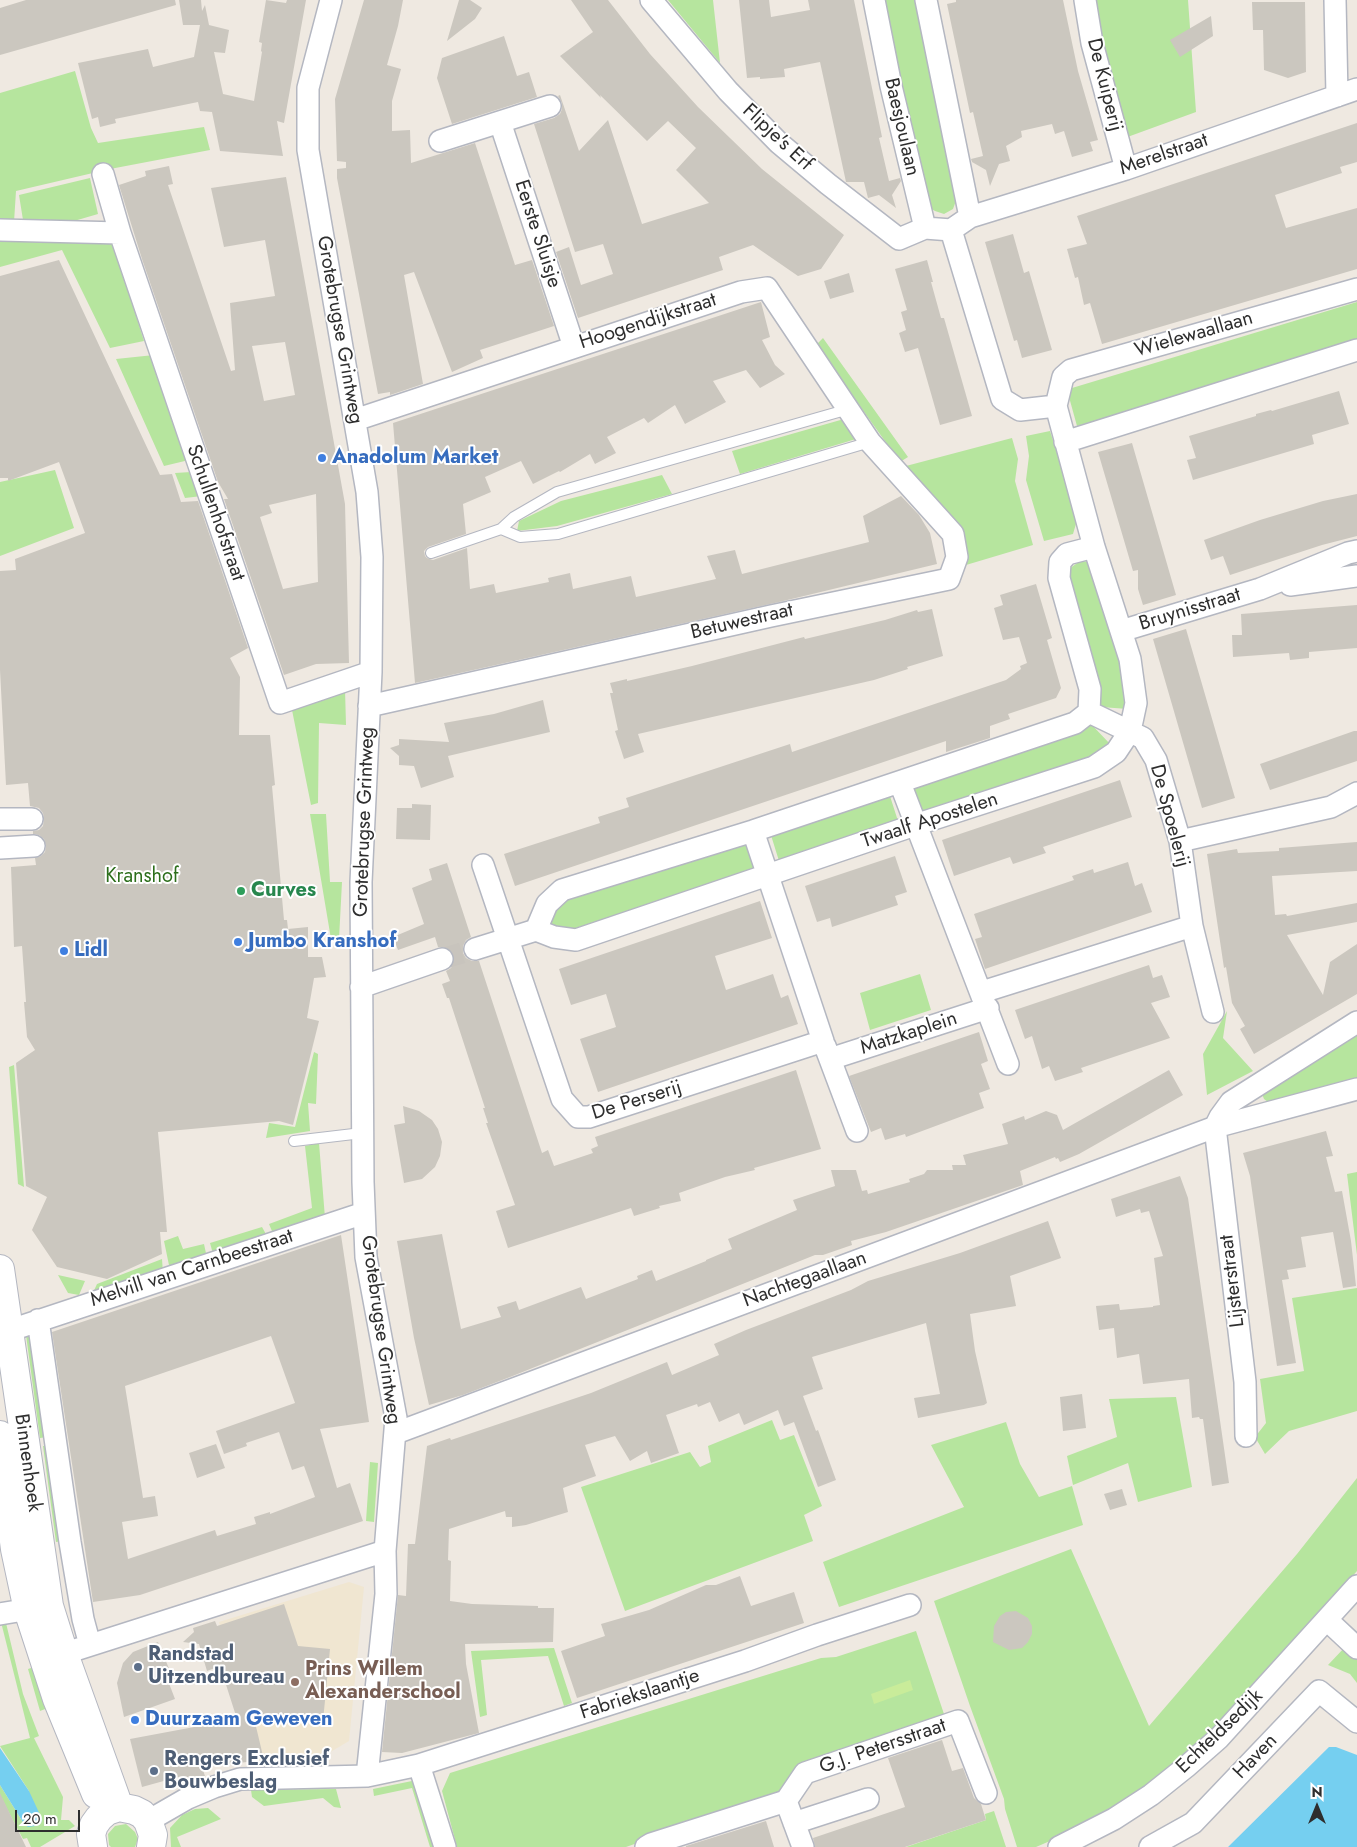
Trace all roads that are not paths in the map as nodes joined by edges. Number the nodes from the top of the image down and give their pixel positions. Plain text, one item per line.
1 (331, 0) edge
2 (651, 0) edge
3 (874, 0) edge
4 (926, 0) edge
5 (1085, 0) edge
6 (1335, 0) edge
7 (1347, 93) edge
8 (550, 106) dead end
9 (500, 122) junction
10 (440, 141) dead end
11 (1126, 169) junction
12 (103, 174) dead end
13 (970, 217) junction
14 (925, 228) junction
15 (0, 230) edge
16 (951, 230) junction
17 (120, 232) junction
18 (1357, 289) edge
19 (574, 347) junction
20 (1357, 350) edge
21 (1056, 406) junction
22 (849, 409) junction
23 (355, 420) junction
24 (870, 442) junction
25 (1065, 442) junction
26 (501, 529) junction
27 (1094, 547) junction
28 (1357, 551) edge
29 (431, 553) dead end
30 (1357, 576) edge
31 (1260, 589) junction
32 (1121, 631) junction
33 (371, 672) junction
34 (369, 706) junction
35 (1089, 712) junction
36 (1130, 731) junction
37 (900, 783) junction
38 (1357, 793) edge
39 (1357, 806) edge
40 (1330, 807) junction
41 (32, 819) dead end
42 (0, 820) edge
43 (915, 825) junction
44 (752, 831) junction
45 (1180, 842) junction
46 (34, 846) dead end
47 (0, 848) edge
48 (483, 865) dead end
49 (768, 875) junction
50 (1192, 926) junction
51 (536, 930) junction
52 (508, 938) junction
53 (475, 949) tunnel mouth
54 (442, 959) tunnel mouth
55 (361, 987) junction
56 (985, 1000) junction
57 (1213, 1012) dead end
58 (1357, 1022) edge
59 (826, 1050) junction
60 (1008, 1064) dead end
61 (1357, 1089) edge
62 (1215, 1127) junction
63 (857, 1131) dead end
64 (362, 1134) junction
65 (294, 1141) dead end
66 (364, 1213) junction
67 (0, 1269) edge
68 (29, 1324) joint
69 (396, 1433) junction
70 (0, 1435) edge
71 (1246, 1436) dead end
72 (3, 1479) edge
73 (385, 1551) junction
74 (1357, 1586) edge
75 (910, 1604) dead end
76 (23, 1610) edge
77 (1327, 1620) junction
78 (90, 1645) junction
79 (1357, 1648) edge
80 (54, 1657) junction
81 (1357, 1722) edge
82 (419, 1765) junction
83 (367, 1776) junction
84 (986, 1793) dead end
85 (868, 1799) dead end
86 (786, 1801) junction
87 (113, 1809) junction
88 (794, 1823) junction
89 (150, 1834) edge
90 (93, 1847) edge
91 (445, 1847) edge
92 (646, 1847) edge
93 (803, 1847) edge
94 (1059, 1847) edge
95 (1150, 1847) edge

1 - 23 street, Grotebrugse Grintweg
2 - 14 street, Flipje's Erf
3 - 14 street, Baesjoulaan
4 - 13 street
5 - 11 street, De Kuiperij
6 - 7 street
7 - 11 street, Merelstraat
8 - 9 street
9 - 10 street
9 - 19 street, Eerste Sluisje
11 - 13 street, Merelstraat
12 - 17 street, Schullenhofstraat
13 - 16 street
14 - 16 street
15 - 17 street
16 - 21 street
17 - 33 street, Schullenhofstraat
18 - 21 street, Wielewaallaan
19 - 22 street, Hoogendijkstraat
19 - 23 street, Hoogendijkstraat
20 - 25 street
21 - 25 street, Twaalf Apostelen
22 - 24 street, Hoogendijkstraat
22 - 26 lane
23 - 33 street, Grotebrugse Grintweg
24 - 26 lane
24 - 34 street, Betuwestraat
25 - 27 street, Twaalf Apostelen
26 - 29 lane
27 - 32 street, Twaalf Apostelen
27 - 35 street
28 - 31 street, Bruynisstraat
30 - 31 street, Bruynisstraat
31 - 32 street, Bruynisstraat
32 - 36 street, Twaalf Apostelen
33 - 34 street, Grotebrugse Grintweg
34 - 55 street, Grotebrugse Grintweg
35 - 36 street, De Spoelerij
35 - 37 street
36 - 43 street, Twaalf Apostelen
36 - 45 street, De Spoelerij
37 - 43 street
37 - 44 street
38 - 40 street
39 - 40 street
40 - 45 street
41 - 42 street
43 - 49 street, Twaalf Apostelen
43 - 56 street
44 - 49 street
44 - 51 street
45 - 50 street, De Spoelerij
46 - 47 street
48 - 52 street
49 - 51 street, Twaalf Apostelen
49 - 59 street
50 - 56 street
50 - 57 street, De Spoelerij
51 - 52 street
52 - 53 street
52 - 59 street, De Perserij
54 - 55 street
55 - 64 street, Grotebrugse Grintweg
56 - 59 street, Matzkaplein
56 - 60 street
58 - 62 street
59 - 63 street
61 - 62 street, Nachtegaallaan
62 - 69 street, Nachtegaallaan
62 - 71 street, Lijsterstraat
64 - 65 lane
64 - 66 street, Grotebrugse Grintweg
66 - 68 street, Melvill van Carnbeestraat
66 - 69 street, Grotebrugse Grintweg
67 - 76 main road, Binnenhoek
68 - 78 street, Binnenhoek
69 - 73 street, Grotebrugse Grintweg
70 - 72 main road, Binnenhoek
72 - 76 main road, Binnenhoek
73 - 78 street
73 - 83 street
74 - 77 street, Echteldsedijk
75 - 82 street, Fabriekslaantje
76 - 80 main road, Binnenhoek
77 - 79 street
77 - 94 street, Echteldsedijk
78 - 80 street
80 - 87 main road
81 - 95 street, Haven
82 - 83 street, Fabriekslaantje
82 - 91 street
83 - 89 street, Fabriekslaantje
84 - 86 street, G.J. Petersstraat
85 - 88 street
86 - 88 street
86 - 92 street
87 - 89 main road
87 - 90 main road
88 - 93 street

